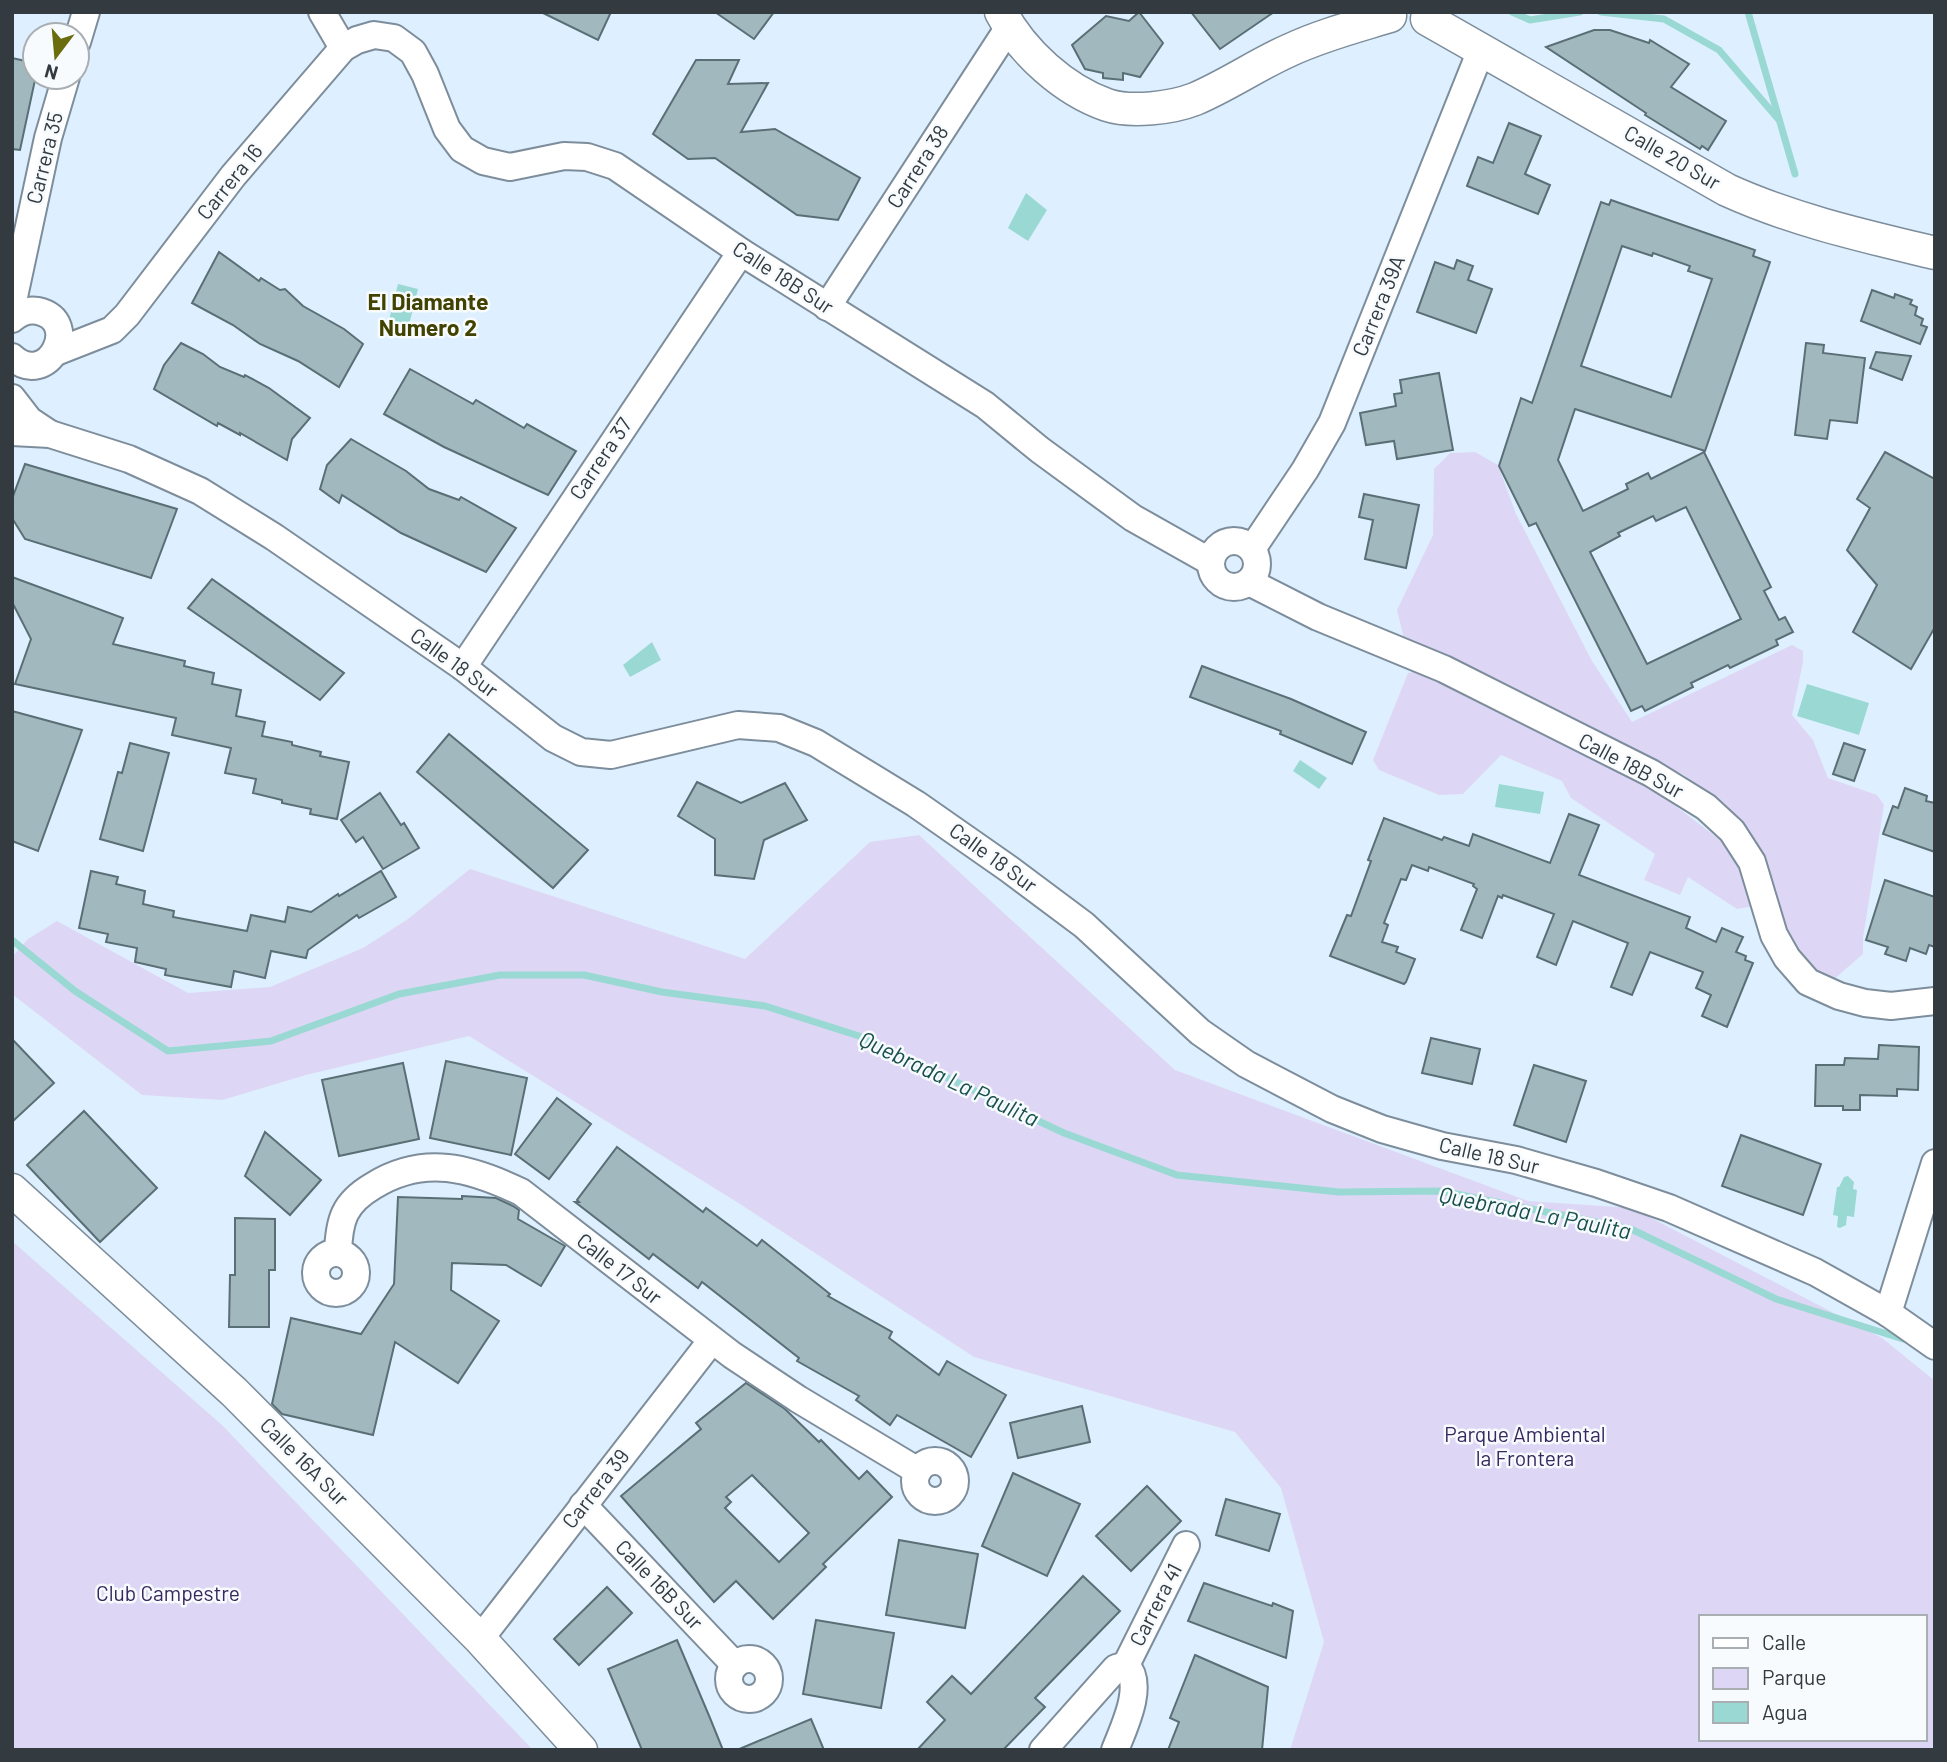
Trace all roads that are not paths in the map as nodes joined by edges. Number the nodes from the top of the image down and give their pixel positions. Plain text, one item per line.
1 (321, 12) edge
2 (1390, 14) edge
3 (1429, 15) edge
4 (1005, 20) edge
5 (374, 35) joint
6 (343, 48) junction
7 (1481, 50) junction
8 (62, 91) edge
9 (741, 252) junction
10 (1935, 253) edge
11 (827, 307) junction
12 (20, 312) edge
13 (40, 350) edge
14 (12, 388) edge
15 (12, 398) edge
16 (12, 432) edge
17 (50, 434) junction
18 (1252, 549) junction
19 (1211, 562) junction
20 (1249, 582) junction
21 (463, 667) junction
22 (1935, 1002) edge
23 (1935, 1163) edge
24 (12, 1190) edge
25 (338, 1253) dead end
26 (1888, 1312) junction
27 (712, 1340) junction
28 (1935, 1346) edge
29 (918, 1471) dead end
30 (583, 1505) junction
31 (1186, 1545) dead end
32 (480, 1639) junction
33 (735, 1665) dead end
34 (1126, 1665) junction
35 (581, 1750) edge
36 (1043, 1750) edge
37 (1115, 1750) edge

1 - 6 street
2 - 3 street
2 - 4 street
3 - 7 street, Calle 20 Sur
4 - 11 street, Carrera 38
5 - 6 street, Carrera 16
5 - 9 street, Calle 18B Sur
6 - 13 street, Carrera 16
7 - 10 street, Calle 20 Sur
7 - 18 street, Carrera 39A
8 - 12 street, Carrera 35
9 - 11 street, Calle 18B Sur
9 - 21 street, Carrera 37
11 - 19 street, Calle 18B Sur
12 - 13 street
13 - 14 street
15 - 17 street, Calle 18 Sur
16 - 17 street, Calle 18 Sur
17 - 21 street, Calle 18 Sur
18 - 19 street
18 - 20 street
19 - 20 street
20 - 22 street, Calle 18B Sur
21 - 26 street, Calle 18 Sur
23 - 26 street
24 - 32 street, Calle 16A Sur
25 - 27 street, Calle 17 Sur
26 - 28 street, Calle 18 Sur
27 - 29 street, Calle 17 Sur
27 - 30 street, Carrera 39
30 - 32 street, Carrera 39
30 - 33 street, Calle 16B Sur
31 - 34 street, Carrera 41
32 - 35 street, Calle 16A Sur
34 - 36 street, Carrera 41
34 - 37 street, Carrera 41

